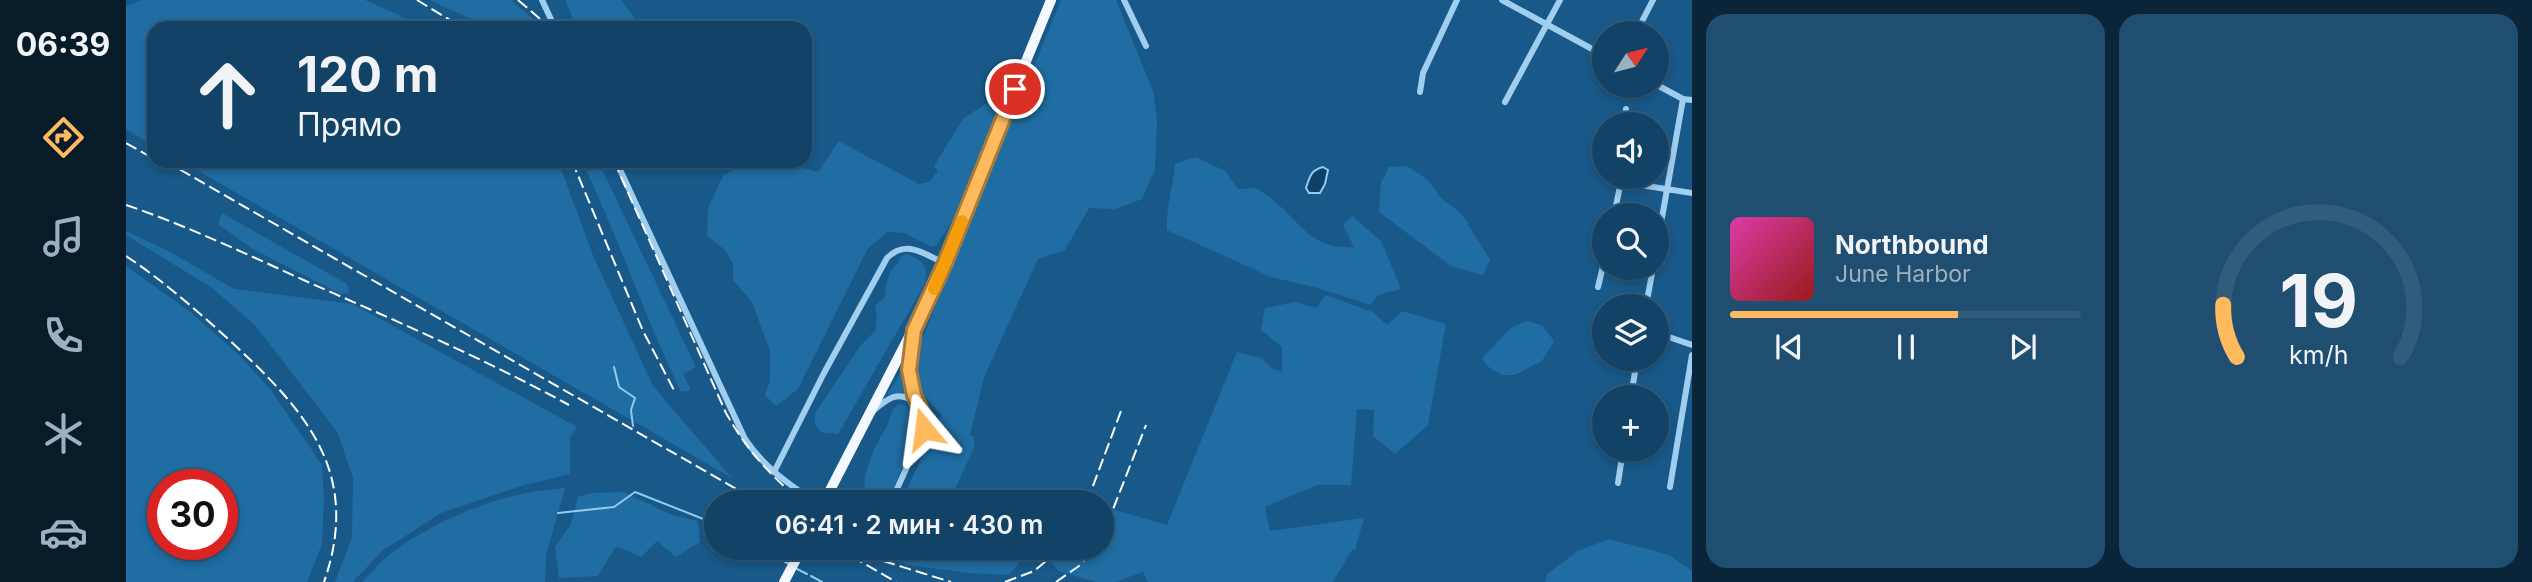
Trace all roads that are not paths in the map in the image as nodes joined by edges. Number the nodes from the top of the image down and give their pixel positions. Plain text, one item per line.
1 (542, 0) edge
2 (1051, 0) edge
3 (1124, 0) edge
4 (1457, 0) edge
5 (1502, 0) edge
6 (1560, 0) edge
7 (1653, 0) edge
8 (552, 21) edge
9 (1642, 21) edge
10 (1546, 24) junction
11 (1146, 46) dead end
12 (1592, 49) edge
13 (1420, 92) dead end
14 (1670, 92) edge
15 (1683, 99) junction
16 (1692, 100) edge
17 (1505, 102) dead end
18 (1626, 109) dead end
19 (1626, 112) edge
20 (619, 168) edge
21 (1669, 183) edge
22 (1668, 189) joint
23 (1692, 192) edge
24 (1665, 203) edge
25 (945, 263) junction
26 (1600, 280) edge
27 (1598, 287) dead end
28 (914, 330) junction
29 (1669, 336) edge
30 (1692, 345) edge
31 (1692, 355) edge
32 (918, 405) junction
33 (869, 414) junction
34 (1621, 462) edge
35 (774, 472) junction
36 (1618, 482) dead end
37 (1670, 487) dead end
38 (799, 490) edge
39 (830, 490) edge
40 (896, 490) edge
41 (796, 560) edge
42 (785, 582) edge

1 - 8 street
2 - 25 highway
3 - 11 street
4 - 13 street
5 - 10 street
6 - 10 street
7 - 9 street
10 - 12 street
10 - 17 street
14 - 15 street
15 - 16 street
15 - 21 street
18 - 19 street
20 - 35 street
22 - 23 street
22 - 24 street
25 - 28 highway
25 - 35 street
26 - 27 street
28 - 32 street
28 - 33 highway
29 - 30 street
31 - 37 street
32 - 33 street
32 - 40 street
33 - 39 highway
34 - 36 street
35 - 38 street
41 - 42 highway

